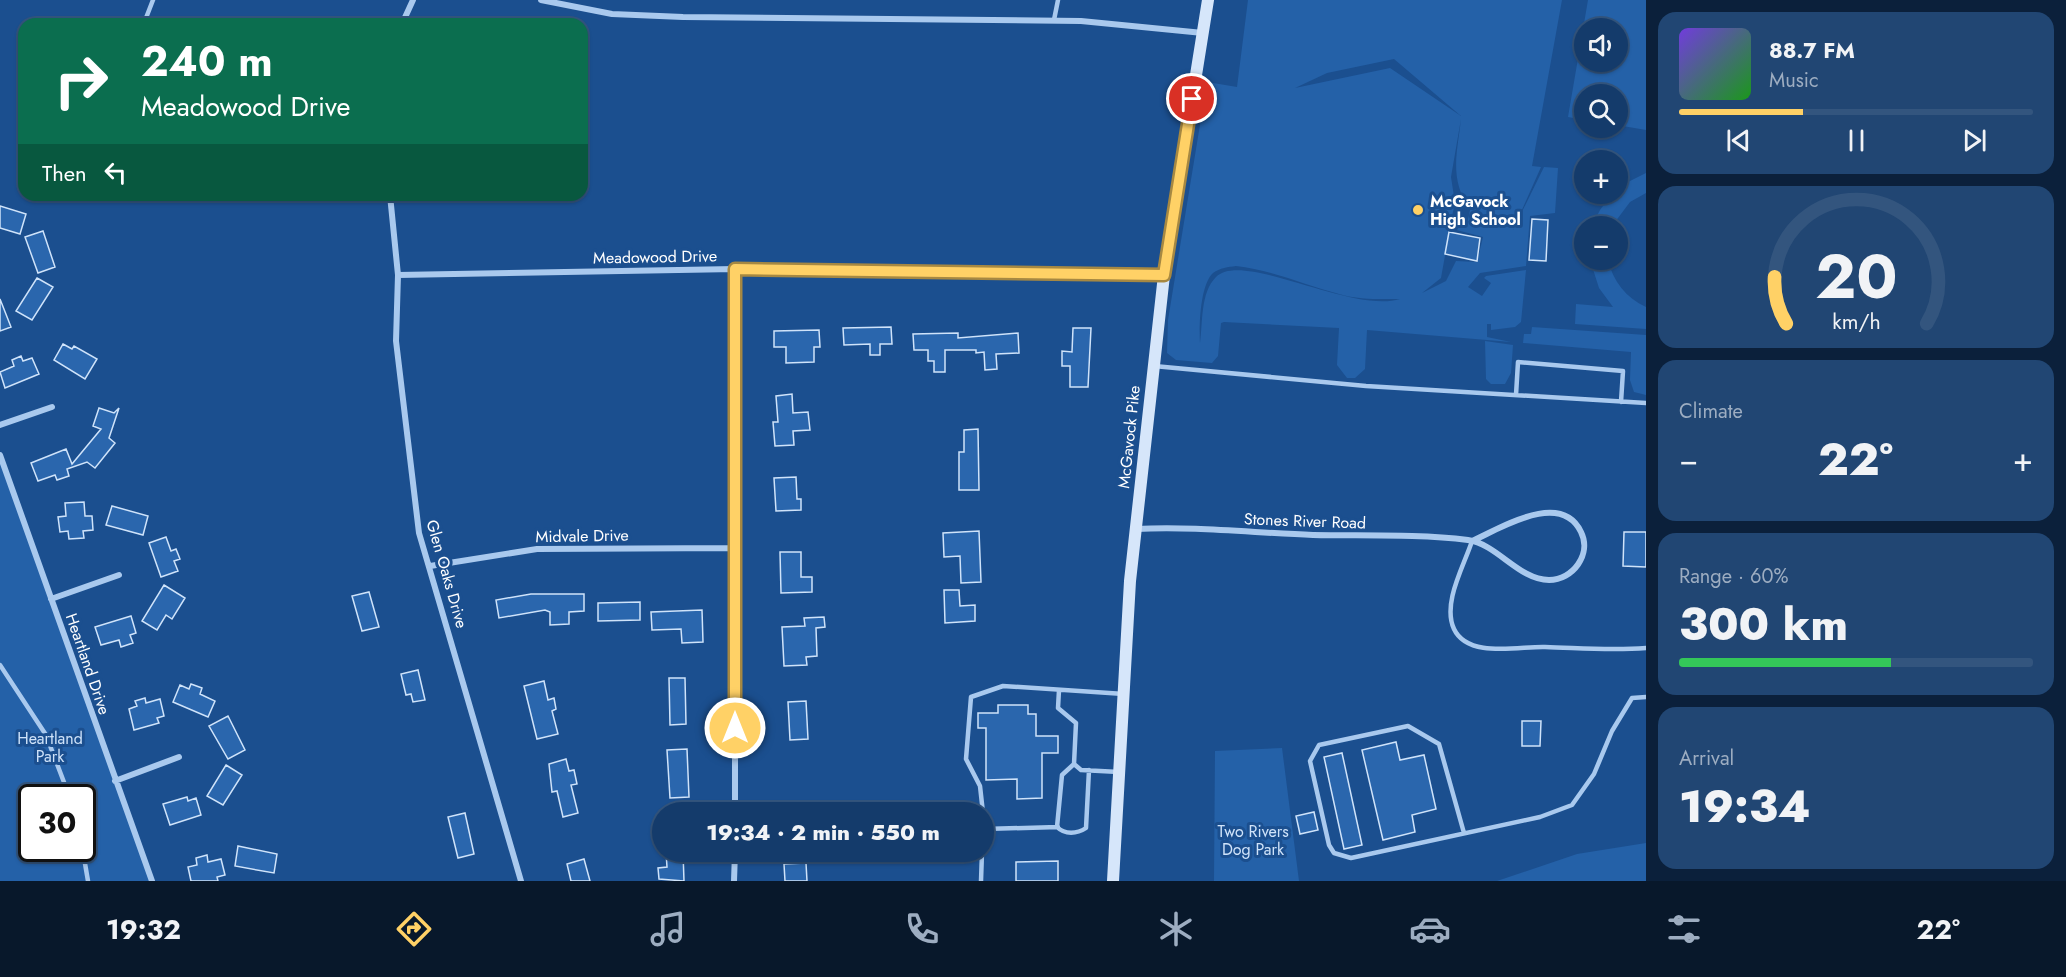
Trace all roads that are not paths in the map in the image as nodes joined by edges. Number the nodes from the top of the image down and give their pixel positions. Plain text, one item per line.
1 (153, 0) edge
2 (413, 0) edge
3 (541, 0) edge
4 (1058, 0) edge
5 (1208, 0) edge
6 (146, 18) dead end
7 (405, 18) edge
8 (1054, 20) junction
9 (1203, 33) junction
10 (391, 201) edge
11 (735, 269) junction
12 (398, 275) junction
13 (1164, 275) junction
14 (1154, 366) junction
15 (1516, 395) junction
16 (1621, 402) junction
17 (1646, 403) edge
18 (52, 407) dead end
19 (0, 425) edge
20 (0, 455) edge
21 (1136, 529) junction
22 (1472, 541) junction
23 (735, 548) junction
24 (430, 566) junction
25 (119, 574) dead end
26 (51, 599) junction
27 (1646, 648) edge
28 (0, 665) edge
29 (1059, 690) junction
30 (1124, 694) junction
31 (1646, 697) edge
32 (179, 757) dead end
33 (1074, 764) junction
34 (1089, 771) junction
35 (1119, 772) junction
36 (115, 781) junction
37 (65, 784) edge
38 (735, 802) edge
39 (982, 802) edge
40 (1058, 827) junction
41 (994, 829) edge
42 (1464, 833) junction
43 (85, 862) edge
44 (735, 862) edge
45 (982, 862) edge
46 (88, 881) edge
47 (152, 881) edge
48 (521, 881) edge
49 (734, 881) edge
50 (981, 881) edge
51 (1113, 881) edge

1 - 6 lane
2 - 7 street
3 - 8 street
4 - 8 lane
5 - 9 main road, McGavock Pike
8 - 9 street
9 - 13 main road, McGavock Pike
10 - 12 street, Glen Oaks Drive
11 - 12 street, Meadowood Drive
11 - 13 street, Meadowood Drive
11 - 23 street
12 - 24 street, Glen Oaks Drive
13 - 14 main road, McGavock Pike
14 - 15 lane
14 - 21 main road, McGavock Pike
15 - 16 lane
15 - 16 lane
16 - 17 lane
18 - 19 street
20 - 26 street, Heartland Drive
21 - 22 street, Stones River Road
21 - 30 main road, McGavock Pike
22 - 22 street
22 - 27 lane
23 - 24 street, Midvale Drive
23 - 38 street
24 - 48 street, Glen Oaks Drive
25 - 26 street
26 - 36 street, Heartland Drive
28 - 37 lane
29 - 30 lane
29 - 33 lane
29 - 39 lane
30 - 35 main road, McGavock Pike
31 - 42 lane
32 - 36 street
33 - 34 lane
33 - 40 lane
34 - 35 lane
34 - 40 lane
35 - 51 main road, McGavock Pike
36 - 47 street, Heartland Drive
40 - 41 lane
42 - 42 lane
43 - 46 lane
44 - 49 street
45 - 50 lane

